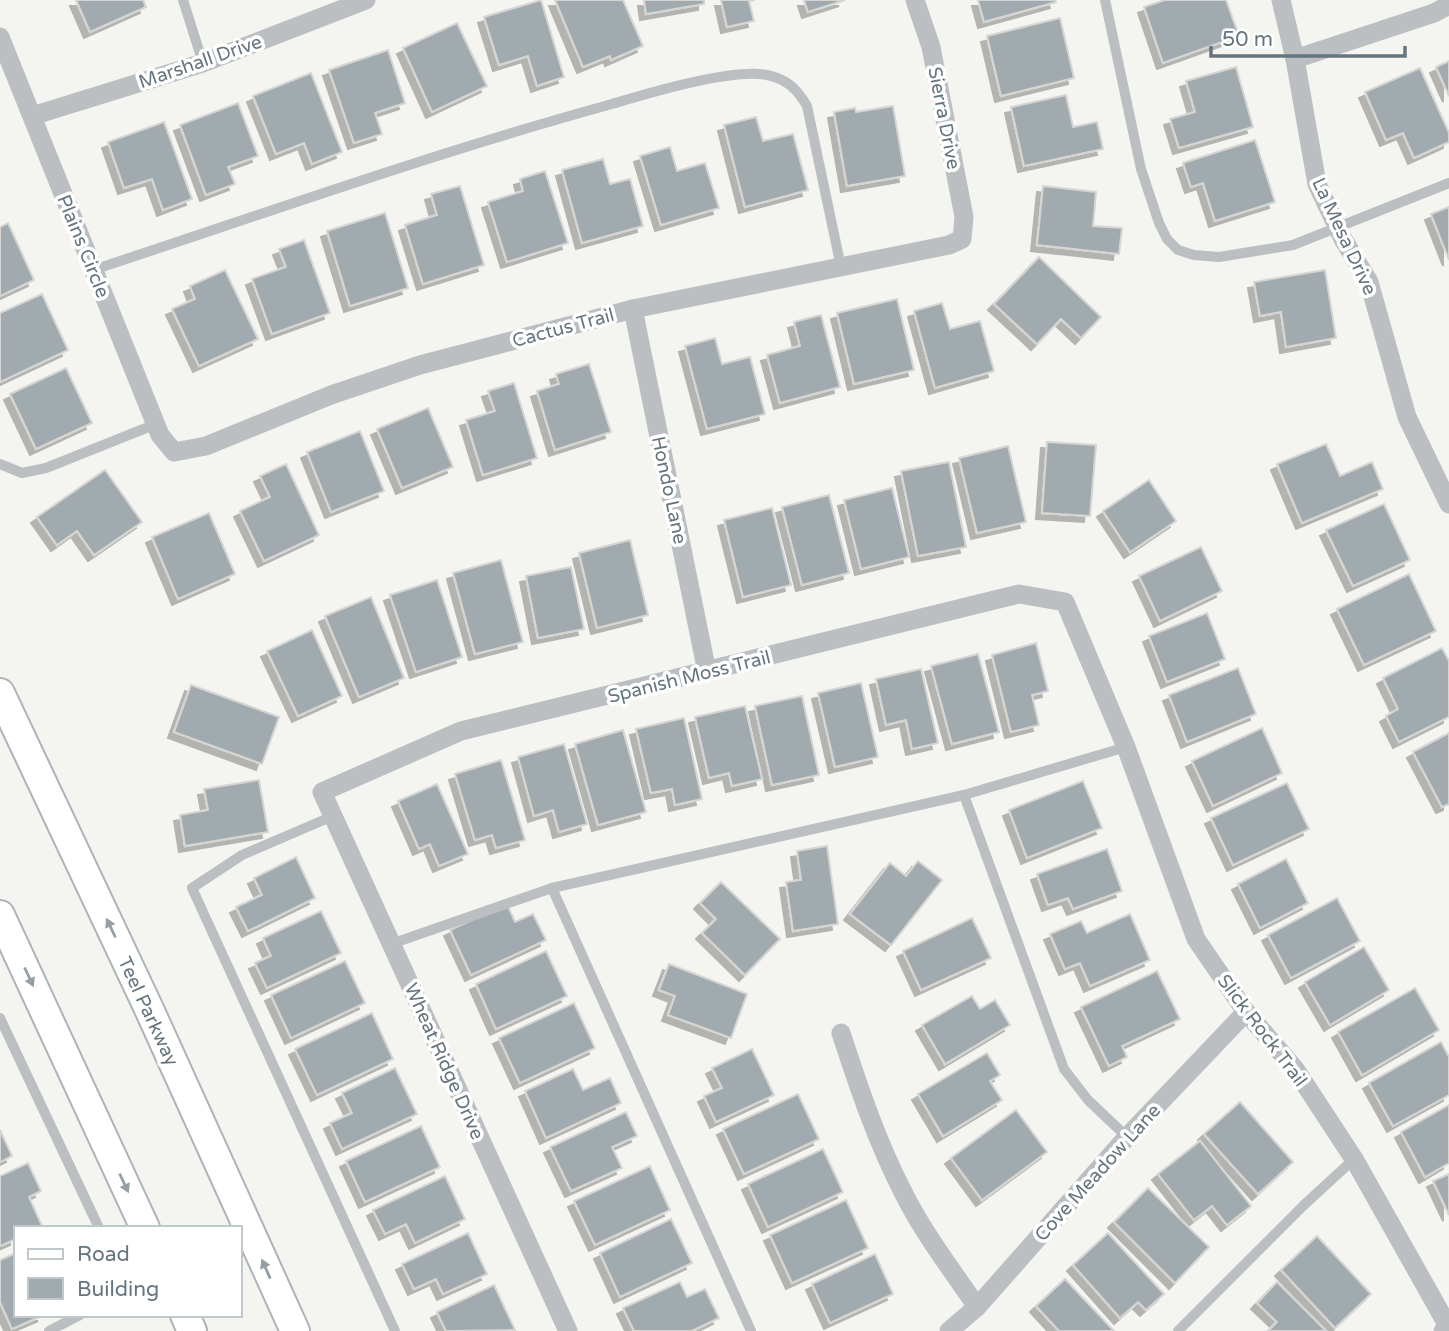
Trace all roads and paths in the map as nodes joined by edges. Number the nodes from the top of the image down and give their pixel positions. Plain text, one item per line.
1 (183, 0) edge
2 (366, 0) edge
3 (915, 0) edge
4 (1105, 0) edge
5 (1281, 0) edge
6 (1449, 5) edge
7 (0, 37) edge
8 (1295, 59) junction
9 (202, 63) junction
10 (32, 116) junction
11 (1449, 183) edge
12 (1338, 228) junction
13 (962, 239) joint
14 (841, 267) junction
15 (93, 270) junction
16 (633, 309) junction
17 (156, 424) junction
18 (174, 452) joint
19 (0, 464) edge
20 (1449, 504) edge
21 (1065, 602) joint
22 (707, 672) junction
23 (0, 694) edge
24 (1126, 747) junction
25 (322, 792) joint
26 (964, 795) junction
27 (332, 816) junction
28 (552, 888) junction
29 (0, 915) edge
30 (391, 944) junction
31 (1246, 1012) junction
32 (0, 1018) edge
33 (841, 1033) dead end
34 (1127, 1137) junction
35 (1354, 1159) junction
36 (98, 1226) edge
37 (144, 1226) edge
38 (978, 1307) junction
39 (76, 1317) edge
40 (1448, 1326) edge
41 (49, 1331) edge
42 (295, 1331) edge
43 (394, 1331) edge
44 (568, 1331) edge
45 (751, 1331) edge
46 (949, 1331) edge
47 (1178, 1331) edge
48 (1443, 1331) edge

1 - 9 lane
2 - 9 street, Marshall Drive
3 - 13 street, Sierra Drive
4 - 12 lane
5 - 8 street, La Mesa Drive
6 - 8 street
7 - 10 street, Plains Circle
8 - 12 street, La Mesa Drive
9 - 10 street, Marshall Drive
10 - 15 street, Plains Circle
11 - 12 lane
12 - 20 street, La Mesa Drive
13 - 14 street, Cactus Trail
14 - 15 lane
14 - 16 street, Cactus Trail
15 - 17 street, Plains Circle
16 - 18 street, Cactus Trail
16 - 22 street, Hondo Lane
17 - 18 street, Plains Circle
17 - 19 lane
21 - 22 street, Spanish Moss Trail
21 - 24 street, Slick Rock Trail
22 - 25 street, Spanish Moss Trail
42 -> 23 main road, Teel Parkway
24 - 26 lane
24 - 31 street, Slick Rock Trail
25 - 27 street, Wheat Ridge Drive
26 - 28 lane
26 - 34 lane
27 - 30 street, Wheat Ridge Drive
27 - 43 lane
28 - 30 lane
28 - 45 lane
29 -> 37 main road
30 - 44 street, Wheat Ridge Drive
31 - 34 street, Cove Meadow Lane
31 - 35 street, Slick Rock Trail
32 - 36 lane
33 - 38 street
34 - 38 street, Cove Meadow Lane
35 - 40 street, Slick Rock Trail
35 - 47 lane
38 - 46 street, Cove Meadow Lane
39 - 41 lane
40 - 48 street

